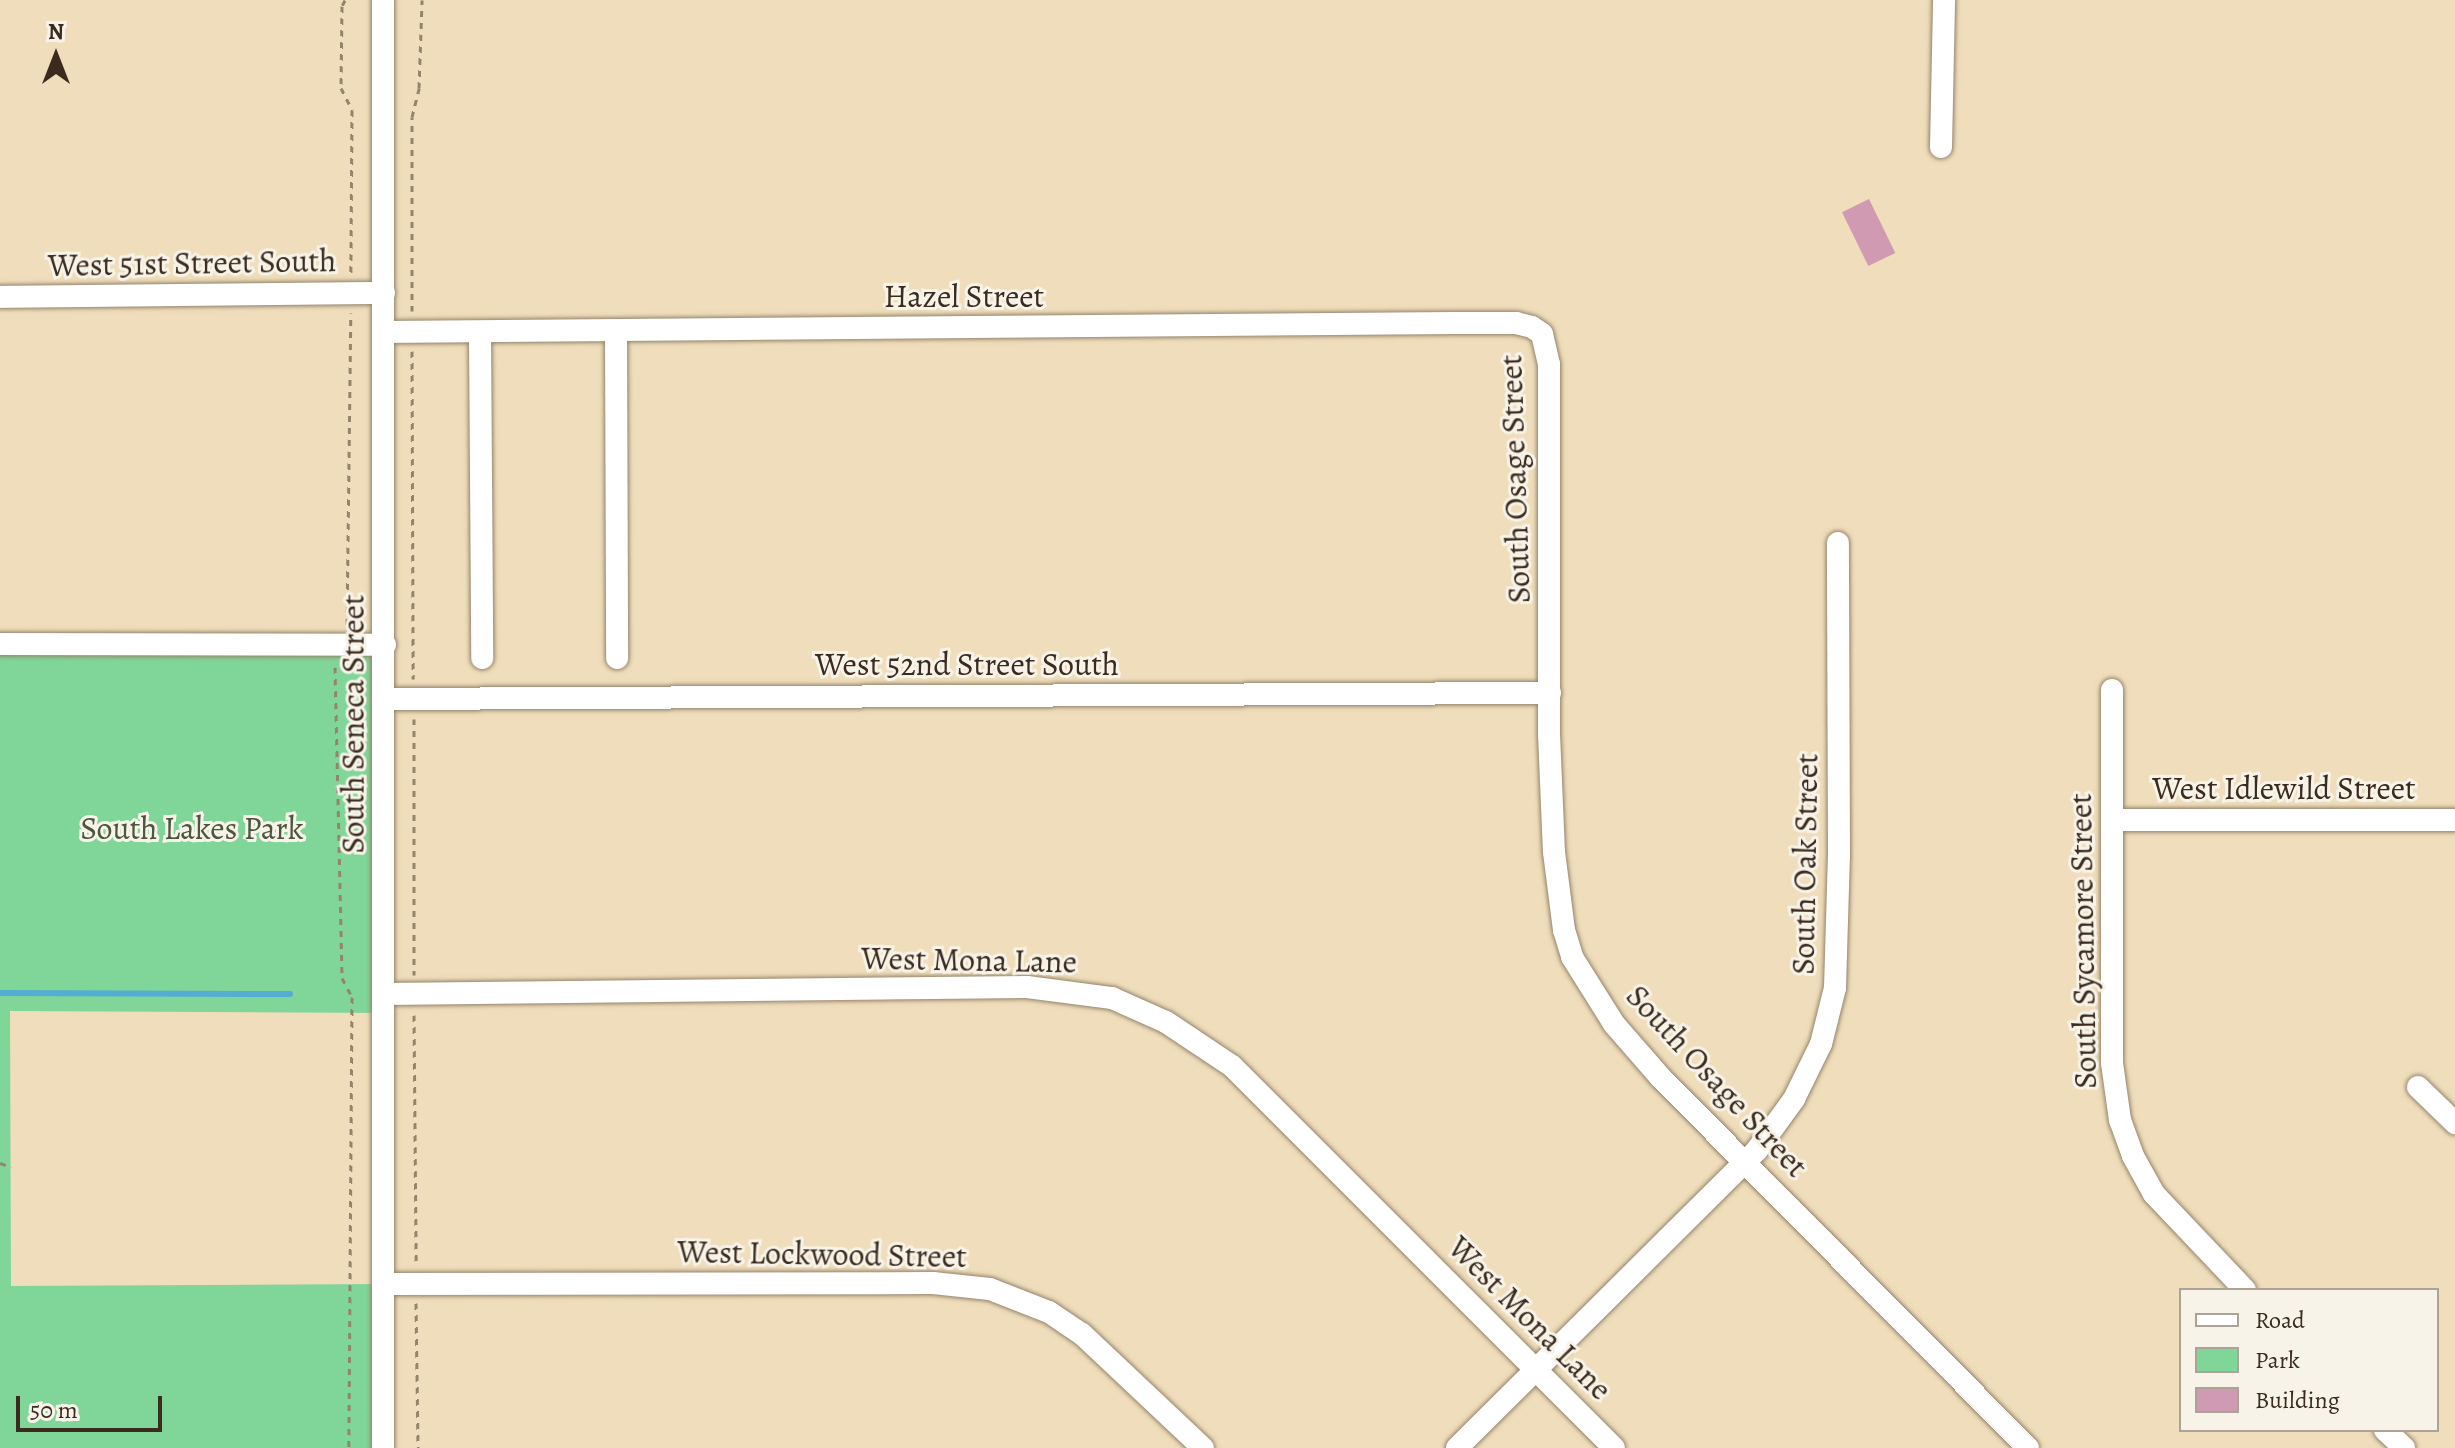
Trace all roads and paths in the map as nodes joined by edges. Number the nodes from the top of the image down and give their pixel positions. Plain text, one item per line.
1 (345, 0) edge
2 (383, 0) edge
3 (422, 0) edge
4 (1944, 0) edge
5 (1941, 147) dead end
6 (351, 293) junction
7 (384, 293) junction
8 (0, 297) edge
9 (616, 331) junction
10 (383, 332) junction
11 (412, 333) junction
12 (480, 333) junction
13 (1542, 334) joint
14 (1838, 543) dead end
15 (0, 644) edge
16 (341, 645) junction
17 (385, 645) junction
18 (482, 658) dead end
19 (617, 658) dead end
20 (2112, 690) dead end
21 (1550, 693) junction
22 (386, 699) junction
23 (414, 700) junction
24 (2112, 820) junction
25 (2455, 820) edge
26 (385, 994) junction
27 (414, 994) junction
28 (2418, 1087) dead end
29 (2455, 1123) edge
30 (1745, 1162) junction
31 (0, 1163) edge
32 (11, 1167) dead end
33 (384, 1284) junction
34 (416, 1285) junction
35 (2243, 1288) edge
36 (1536, 1369) junction
37 (2387, 1432) edge
38 (349, 1448) edge
39 (383, 1448) edge
40 (418, 1448) edge
41 (1203, 1448) edge
42 (1457, 1448) edge
43 (1614, 1448) edge
44 (2028, 1448) edge
45 (2404, 1448) edge

1 - 6 path
2 - 7 street, South Seneca Street
3 - 11 path
4 - 5 street
6 - 7 street, West 51st Street South
6 - 8 street, West 51st Street South
6 - 16 path
7 - 10 street, South Seneca Street
9 - 12 street, Hazel Street
9 - 13 street, Hazel Street
9 - 19 street
10 - 11 street, Hazel Street
10 - 17 street, South Seneca Street
11 - 12 street, Hazel Street
11 - 23 path
12 - 18 street
13 - 21 street, South Osage Street
14 - 30 street, South Oak Street
15 - 16 street
16 - 17 street
16 - 38 path
17 - 22 street, South Seneca Street
20 - 24 street, South Sycamore Street
21 - 23 street, West 52nd Street South
21 - 30 street, South Osage Street
22 - 23 street, West 52nd Street South
22 - 26 street, South Seneca Street
23 - 27 path
24 - 25 street, West Idlewild Street
24 - 35 street, South Sycamore Street
26 - 27 street, West Mona Lane
26 - 33 street, South Seneca Street
27 - 34 path
27 - 36 street, West Mona Lane
28 - 29 street
30 - 36 street, South Oak Street
30 - 44 street, South Osage Street
31 - 32 path
33 - 34 street, West Lockwood Street
33 - 39 street, South Seneca Street
34 - 40 path
34 - 41 street, West Lockwood Street
36 - 42 street, South Oak Street
36 - 43 street, West Mona Lane
37 - 45 street

